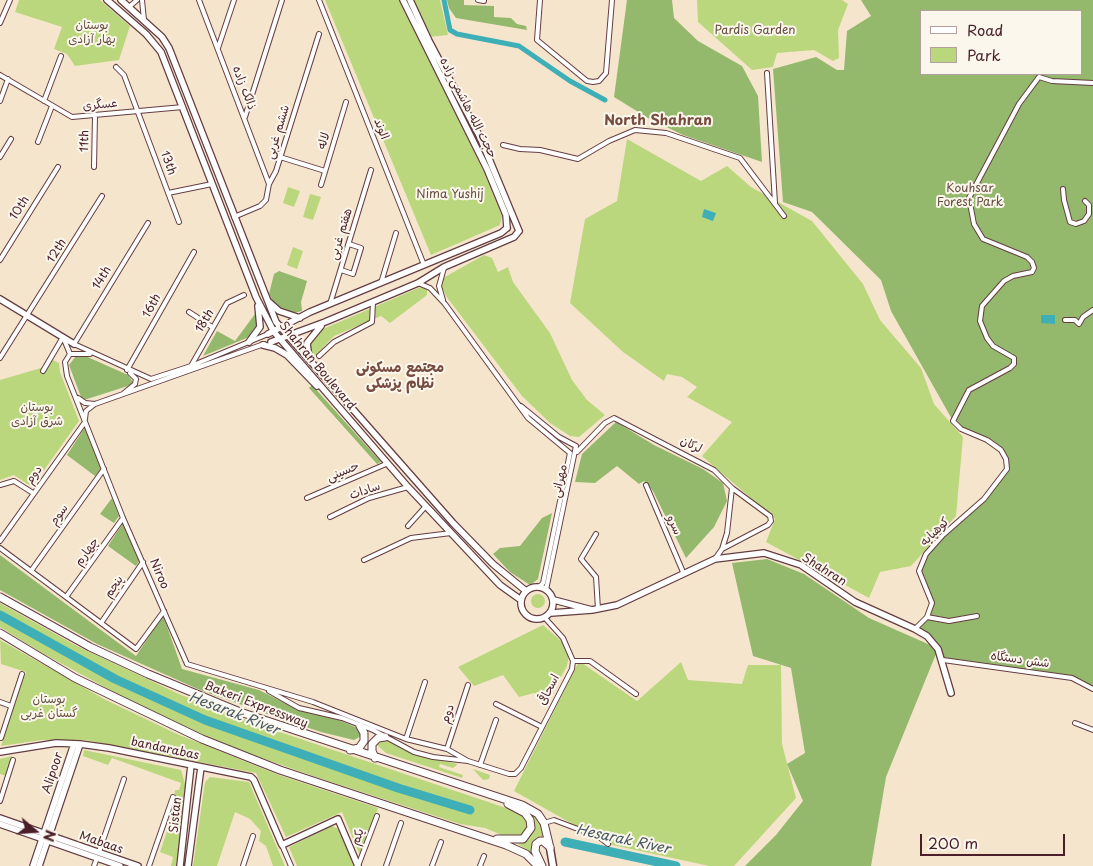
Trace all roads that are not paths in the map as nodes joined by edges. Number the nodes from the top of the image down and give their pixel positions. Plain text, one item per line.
1 (10, 0) edge
2 (107, 0) edge
3 (120, 0) edge
4 (137, 0) edge
5 (142, 0) edge
6 (199, 0) edge
7 (234, 0) edge
8 (282, 0) edge
9 (319, 0) edge
10 (403, 0) edge
11 (410, 0) edge
12 (478, 0) edge
13 (540, 0) edge
14 (612, 0) edge
15 (484, 1) edge
16 (128, 7) junction
17 (144, 20) junction
18 (0, 23) edge
19 (319, 34) dead end
20 (218, 48) junction
21 (61, 56) dead end
22 (116, 67) dead end
23 (767, 73) dead end
24 (0, 75) edge
25 (8, 79) junction
26 (1093, 83) edge
27 (0, 101) edge
28 (44, 102) junction
29 (346, 102) dead end
30 (52, 106) junction
31 (183, 107) junction
32 (138, 110) junction
33 (95, 116) junction
34 (245, 118) junction
35 (11, 139) dead end
36 (38, 142) dead end
37 (503, 145) dead end
38 (0, 157) edge
39 (280, 157) junction
40 (58, 167) dead end
41 (94, 167) dead end
42 (371, 170) dead end
43 (264, 171) junction
44 (276, 171) junction
45 (325, 171) junction
46 (212, 184) junction
47 (268, 184) junction
48 (321, 184) dead end
49 (1063, 190) dead end
50 (168, 193) junction
51 (102, 196) dead end
52 (1085, 201) dead end
53 (774, 203) junction
54 (784, 216) dead end
55 (234, 217) junction
56 (179, 222) dead end
57 (148, 223) dead end
58 (507, 228) junction
59 (518, 231) junction
60 (396, 233) dead end
61 (349, 244) junction
62 (194, 252) dead end
63 (0, 260) edge
64 (424, 265) junction
65 (444, 267) junction
66 (341, 270) junction
67 (381, 283) junction
68 (418, 283) junction
69 (244, 295) dead end
70 (256, 297) junction
71 (0, 299) edge
72 (267, 300) junction
73 (373, 302) junction
74 (330, 304) junction
75 (445, 304) junction
76 (1093, 310) edge
77 (189, 312) dead end
78 (28, 316) junction
79 (297, 319) junction
80 (1065, 320) dead end
81 (325, 322) junction
82 (212, 328) junction
83 (281, 328) junction
84 (302, 330) junction
85 (271, 333) junction
86 (288, 336) junction
87 (63, 337) junction
88 (279, 339) junction
89 (249, 342) junction
90 (271, 342) joint
91 (74, 344) junction
92 (263, 345) junction
93 (70, 354) junction
94 (92, 354) junction
95 (319, 356) dead end
96 (0, 358) edge
97 (312, 365) junction
98 (191, 366) junction
99 (122, 367) junction
100 (128, 370) junction
101 (43, 371) dead end
102 (75, 395) junction
103 (118, 396) junction
104 (328, 397) junction
105 (95, 404) junction
106 (519, 405) junction
107 (85, 422) junction
108 (577, 452) junction
109 (386, 464) junction
110 (104, 469) junction
111 (0, 485) edge
112 (646, 485) dead end
113 (408, 487) junction
114 (732, 488) junction
115 (33, 494) junction
116 (307, 498) dead end
117 (426, 506) junction
118 (330, 517) dead end
119 (123, 518) junction
120 (408, 526) dead end
121 (451, 533) junction
122 (596, 534) dead end
123 (0, 541) edge
124 (0, 548) edge
125 (722, 549) junction
126 (714, 558) junction
127 (364, 560) dead end
128 (143, 562) junction
129 (32, 571) junction
130 (683, 572) junction
131 (539, 587) junction
132 (546, 590) junction
133 (526, 591) junction
134 (0, 597) edge
135 (66, 598) junction
136 (521, 600) junction
137 (554, 600) junction
138 (595, 610) junction
139 (164, 611) junction
140 (551, 613) junction
141 (977, 616) dead end
142 (927, 617) junction
143 (545, 618) junction
144 (101, 623) junction
145 (915, 628) junction
146 (0, 633) edge
147 (943, 660) junction
148 (573, 661) junction
149 (22, 674) dead end
150 (425, 682) dead end
151 (468, 685) dead end
152 (258, 686) junction
153 (1093, 689) edge
154 (951, 693) dead end
155 (636, 694) dead end
156 (0, 702) edge
157 (313, 702) junction
158 (496, 704) dead end
159 (11, 706) junction
160 (310, 711) junction
161 (496, 720) dead end
162 (1075, 723) dead end
163 (360, 726) junction
164 (542, 727) junction
165 (1093, 730) edge
166 (386, 737) junction
167 (0, 738) edge
168 (406, 739) junction
169 (77, 744) junction
170 (425, 745) junction
171 (447, 749) junction
172 (350, 750) junction
173 (0, 752) edge
174 (423, 755) junction
175 (376, 758) junction
176 (14, 760) dead end
177 (468, 761) junction
178 (192, 765) junction
179 (480, 765) junction
180 (201, 767) junction
181 (516, 774) joint
182 (124, 779) dead end
183 (482, 792) junction
184 (173, 797) dead end
185 (0, 801) edge
186 (377, 816) dead end
187 (0, 818) edge
188 (401, 823) dead end
189 (544, 823) junction
190 (0, 824) edge
191 (253, 836) dead end
192 (46, 837) junction
193 (487, 839) junction
194 (441, 842) dead end
195 (608, 844) dead end
196 (282, 846) junction
197 (550, 848) junction
198 (98, 855) junction
199 (484, 856) dead end
200 (33, 866) edge
201 (39, 866) edge
202 (94, 866) edge
203 (120, 866) edge
204 (138, 866) edge
205 (149, 866) edge
206 (180, 866) edge
207 (188, 866) edge
208 (243, 866) edge
209 (291, 866) edge
210 (358, 866) edge
211 (386, 866) edge
212 (432, 866) edge
213 (480, 866) edge
214 (538, 866) edge
215 (542, 866) edge
216 (553, 866) edge

1 - 18 street
2 - 31 street, Shahran Boulevard
3 - 16 street, Shahran Boulevard
4 - 16 street
5 - 17 street
6 - 20 street, ذالک زاده
7 - 20 street
8 - 34 street
9 - 64 street, الوند
10 - 58 street, حجت الله هاشمی زاده
11 - 59 street
12 - 15 street
13 - 14 street
16 - 17 street, Shahran Boulevard
17 - 55 street, Shahran Boulevard
19 - 39 street, ششم غربی
20 - 34 street, ذالک زاده
21 - 28 street
22 - 32 street
23 - 53 street
24 - 25 street, عسگری
25 - 27 street
25 - 28 street, عسگری
26 - 142 street, کوهپایه
28 - 30 street, عسگری
29 - 45 street, لاله
30 - 33 street, عسگری
30 - 36 street
31 - 32 street, عسگری
31 - 46 street, Shahran Boulevard
32 - 33 street, عسگری
32 - 50 street, 13th
33 - 41 street, 11th
34 - 43 street, ذالک زاده
35 - 38 street
37 - 53 street
39 - 44 street, ششم غربی
39 - 45 street
40 - 63 street, 10th
42 - 61 street, هفتم غربی
43 - 44 street
43 - 47 street, ذالک زاده
44 - 47 street, ششم غربی
45 - 48 street, لاله
46 - 50 street
46 - 70 street, Shahran Boulevard
47 - 55 street, ششم غربی
49 - 52 street
50 - 56 street, 13th
51 - 78 street, 12th
53 - 54 street
55 - 72 street, Shahran Boulevard
57 - 91 street, 14th
58 - 59 street
58 - 64 street
59 - 65 street
60 - 67 street
61 - 66 street, هفتم غربی
61 - 66 street
62 - 100 street, 16th
64 - 67 street
65 - 68 street
65 - 75 street
66 - 74 street, هفتم غربی
67 - 74 street
68 - 73 street
68 - 75 street, مهرانی
69 - 82 street, 18th
70 - 85 street, Shahran Boulevard
70 - 89 street
71 - 78 street
72 - 79 street
72 - 83 street, Shahran Boulevard
73 - 81 street
73 - 95 street
74 - 79 street
75 - 106 street, مهرانی
76 - 80 street
77 - 82 street
78 - 87 street
78 - 96 street, 12th
79 - 83 street
79 - 84 street
81 - 84 street
81 - 97 street
82 - 98 street, 18th
83 - 85 street
83 - 86 street, Shahran Boulevard
84 - 86 street
85 - 88 street, Shahran Boulevard
85 - 89 street
86 - 88 street
86 - 97 street, Shahran Boulevard
87 - 91 street
87 - 93 street
87 - 101 street
88 - 90 street
88 - 104 street, Shahran Boulevard
89 - 98 street
90 - 92 street
91 - 94 street
92 - 103 street
92 - 104 street
93 - 94 street
93 - 102 street, Niroo
94 - 99 street
97 - 133 street, Shahran Boulevard
98 - 100 street
99 - 100 street
99 - 103 street
102 - 105 street
102 - 107 street, Niroo
103 - 105 street
104 - 109 street, Shahran Boulevard
105 - 107 street
106 - 108 street, مهرانی
106 - 131 street, مهرانی
107 - 110 street, Niroo
107 - 115 street, دوم
108 - 114 street, لرکان
108 - 132 street, مهرانی
109 - 113 street, Shahran Boulevard
109 - 116 street, حسینی
110 - 119 street, Niroo
110 - 129 street, سوم
111 - 115 street
112 - 130 street, سرو
113 - 117 street, Shahran Boulevard
113 - 118 street, سادات
114 - 125 street
114 - 125 street, لرکان
115 - 123 street, دوم
117 - 120 street
117 - 121 street, Shahran Boulevard
119 - 128 street, Niroo
119 - 135 street, چهارم
121 - 127 street
121 - 136 street, Shahran Boulevard
122 - 138 street
124 - 129 street
125 - 126 street
126 - 130 street, Shahran
126 - 145 street, Shahran
128 - 139 street, Niroo
128 - 144 street, پنجم
129 - 135 street
130 - 138 street, Shahran
131 - 132 street
131 - 133 street
132 - 137 street
133 - 136 street
134 - 172 highway, Bakeri Expressway
135 - 144 street
136 - 143 street
137 - 138 street
137 - 140 street
138 - 140 street, Shahran
139 - 144 street
139 - 152 street, Niroo
140 - 143 street
141 - 142 street
142 - 145 street
143 - 148 street
145 - 147 street, Shahran
146 - 193 highway
147 - 153 street, شش دستگاه
147 - 154 street, Shahran
148 - 155 street
148 - 164 street, اسحاقی
149 - 159 street
150 - 168 street
151 - 171 street, دوم
152 - 157 street, Niroo
152 - 160 street, Niroo
156 - 159 street
157 - 160 street
157 - 168 street, Niroo
158 - 164 street
159 - 167 street
160 - 163 street, Niroo
161 - 179 street
162 - 165 street
163 - 166 street, Niroo
163 - 172 highway
164 - 181 street, اسحاقی
166 - 174 street, Niroo
166 - 175 highway
168 - 170 street, Niroo
169 - 173 street, bandarabas
169 - 178 street, bandarabas
169 - 192 street, Alipoor
170 - 171 street, Niroo
170 - 174 street
171 - 177 street, Niroo
172 - 175 highway, Bakeri Expressway
174 - 177 street, Niroo
175 - 183 highway, Bakeri Expressway
176 - 185 street
177 - 179 street, Niroo
178 - 180 street, bandarabas
178 - 206 street, Sistan
179 - 181 street, Niroo
180 - 196 street, bandarabas
180 - 207 street, Sistan
182 - 198 street
183 - 189 highway, Bakeri Expressway
183 - 193 highway
184 - 205 street
186 - 210 street, یکم
187 - 192 street, Mabaas
188 - 211 street
189 - 195 street
189 - 197 highway
190 - 192 street, Mabaas
191 - 208 street
192 - 198 street, Mabaas
192 - 200 street, Alipoor
192 - 201 street, Alipoor
193 - 214 highway
194 - 212 street
196 - 209 street
196 - 210 street
197 - 215 highway
197 - 216 main road
198 - 202 street
198 - 203 street, Mabaas
198 - 204 street, Mabaas
199 - 213 street

